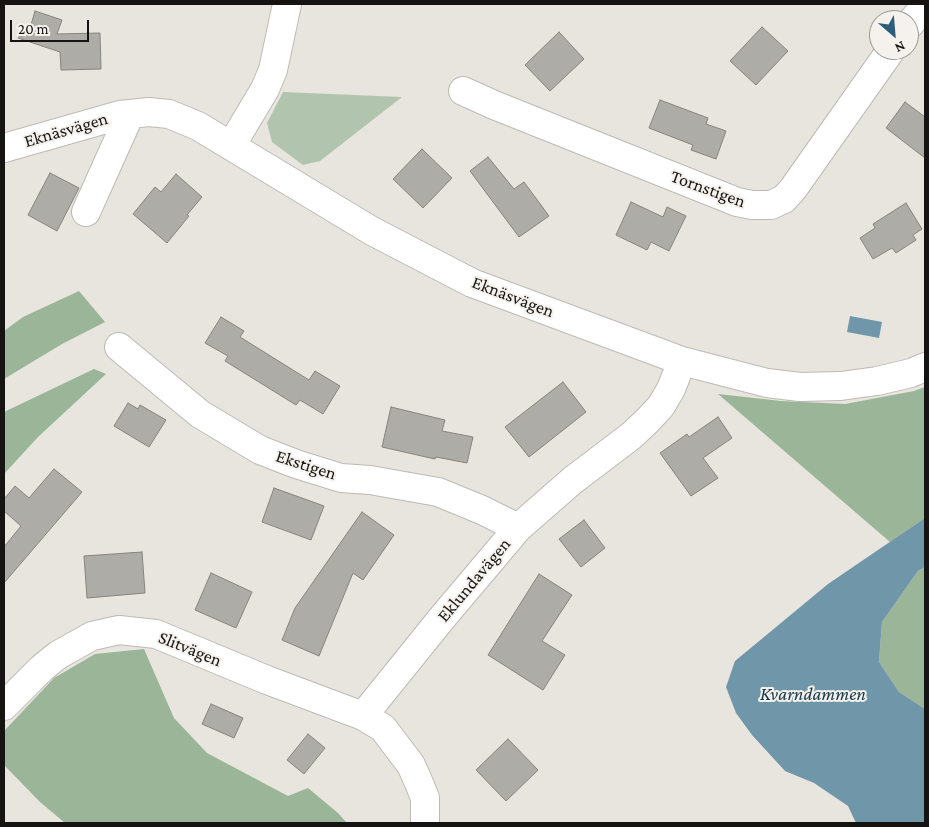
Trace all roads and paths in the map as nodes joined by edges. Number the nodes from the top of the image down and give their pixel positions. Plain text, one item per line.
1 (287, 4) edge
2 (884, 60) edge
3 (463, 91) dead end
4 (130, 114) junction
5 (231, 146) junction
6 (4, 148) edge
7 (86, 212) dead end
8 (119, 347) dead end
9 (682, 361) junction
10 (925, 367) edge
11 (518, 528) junction
12 (4, 706) edge
13 (363, 716) junction
14 (425, 823) edge

1 - 5 street
2 - 3 street, Tornstigen
4 - 5 street, Eknäsvägen
4 - 6 street, Eknäsvägen
4 - 7 street, Eknäsvägen
5 - 9 street, Eknäsvägen
8 - 11 street, Ekstigen
9 - 10 street, Eknäsvägen
9 - 11 street, Eklundavägen
11 - 13 street, Eklundavägen
12 - 13 street, Slitvägen
13 - 14 street

